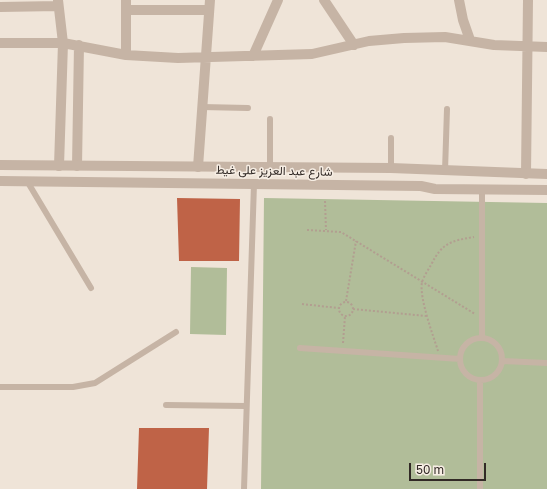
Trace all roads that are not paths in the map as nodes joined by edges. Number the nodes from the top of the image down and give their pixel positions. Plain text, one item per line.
1 (278, 0) edge
2 (324, 0) edge
3 (459, 0) edge
4 (528, 0) edge
5 (13, 3) edge
6 (58, 3) edge
7 (126, 5) edge
8 (175, 5) edge
9 (209, 5) edge
10 (0, 7) edge
11 (470, 40) junction
12 (63, 42) junction
13 (0, 43) edge
14 (78, 45) junction
15 (354, 45) junction
16 (528, 47) junction
17 (547, 47) edge
18 (126, 55) junction
19 (253, 56) junction
20 (206, 57) junction
21 (202, 107) junction
22 (248, 108) dead end
23 (446, 109) dead end
24 (270, 119) dead end
25 (391, 138) dead end
26 (0, 165) edge
27 (59, 166) junction
28 (77, 166) junction
29 (198, 167) junction
30 (254, 167) junction
31 (270, 167) junction
32 (391, 168) junction
33 (440, 171) junction
34 (526, 174) junction
35 (547, 174) edge
36 (0, 181) edge
37 (28, 181) junction
38 (254, 184) junction
39 (434, 189) junction
40 (482, 189) junction
41 (547, 190) edge
42 (91, 288) dead end
43 (176, 332) dead end
44 (482, 337) junction
45 (300, 348) dead end
46 (460, 359) junction
47 (503, 361) junction
48 (547, 363) edge
49 (480, 380) junction
50 (0, 387) edge
51 (166, 405) dead end
52 (246, 406) junction
53 (244, 489) edge
54 (480, 489) edge

1 - 19 street
2 - 15 street
3 - 11 street
4 - 16 street
5 - 6 street
5 - 10 street
6 - 12 street
7 - 8 street
7 - 18 street
8 - 9 street
9 - 20 street
11 - 15 street
11 - 16 street
12 - 13 street
12 - 14 street
12 - 27 street
14 - 18 street
14 - 28 street
15 - 19 street
16 - 17 street
16 - 34 street
18 - 20 street
19 - 20 street
20 - 21 street
21 - 22 lane
21 - 29 street
23 - 33 lane
24 - 31 lane
25 - 32 lane
26 - 27 street, شارع عبد العزيز على غيط
27 - 28 street, شارع عبد العزيز على غيط
28 - 29 street, شارع عبد العزيز على غيط
29 - 30 street, شارع عبد العزيز على غيط
30 - 31 street, شارع عبد العزيز على غيط
30 - 38 street
31 - 32 street, شارع عبد العزيز على غيط
32 - 33 street, شارع عبد العزيز على غيط
33 - 34 street, شارع عبد العزيز على غيط
33 - 39 street
34 - 35 street, شارع عبد العزيز على غيط
36 - 37 street, شارع عبد العزيز على غيط
37 - 38 street, شارع عبد العزيز على غيط
37 - 42 lane
38 - 39 street, شارع عبد العزيز على غيط
38 - 52 lane
39 - 40 street, شارع عبد العزيز على غيط
40 - 41 street, شارع عبد العزيز على غيط
40 - 44 lane
43 - 50 lane
44 - 46 lane
44 - 47 lane
45 - 46 lane
46 - 49 lane
47 - 48 lane
47 - 49 lane
49 - 54 lane
51 - 52 lane
52 - 53 lane

